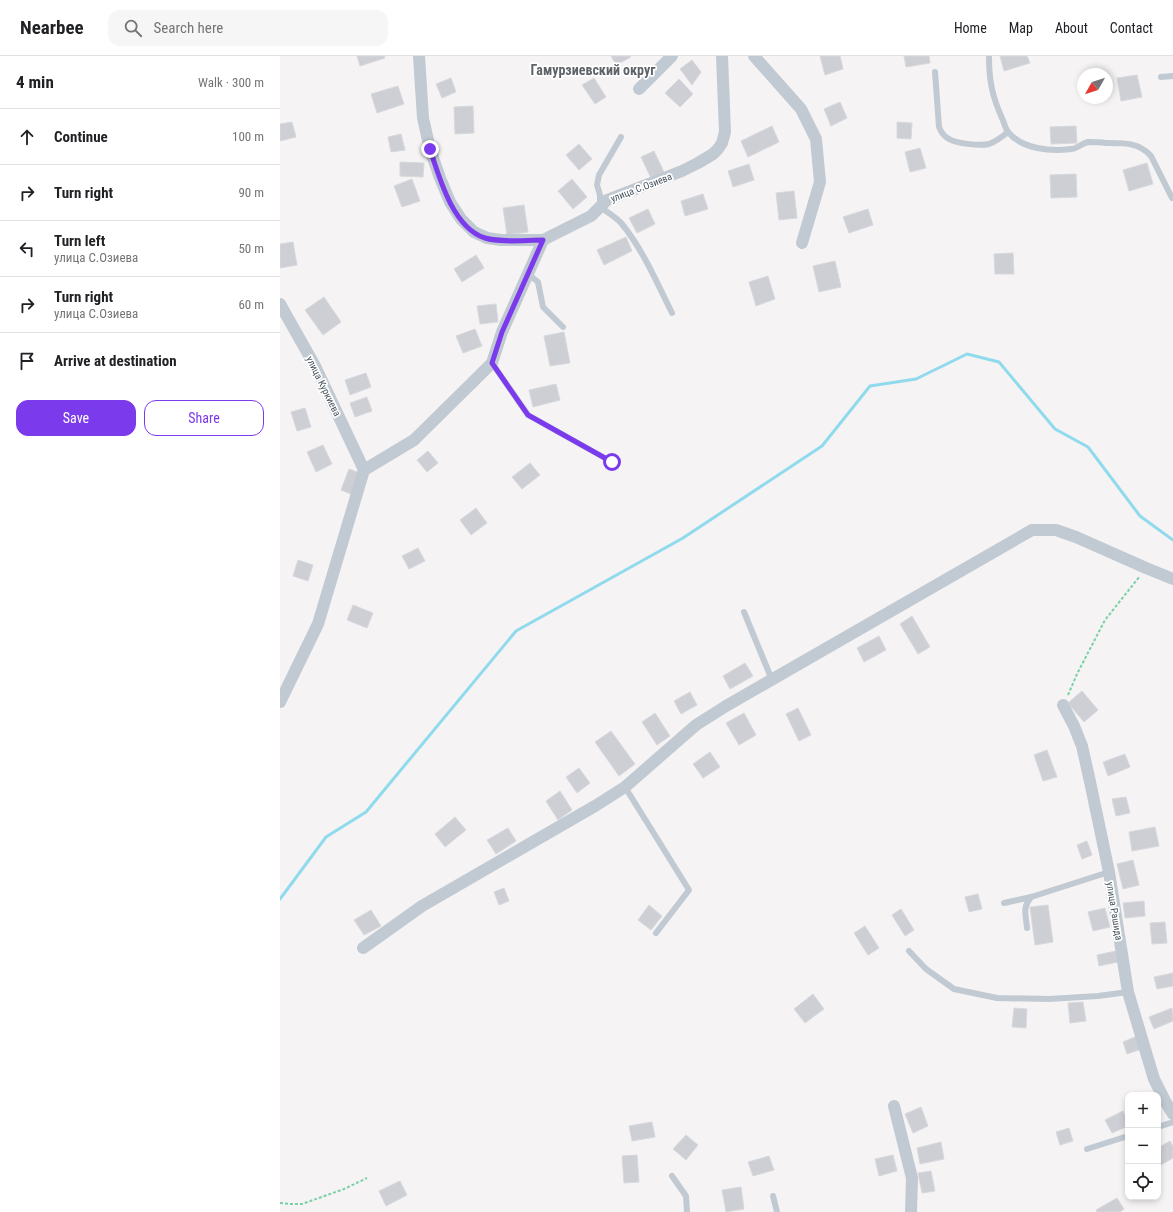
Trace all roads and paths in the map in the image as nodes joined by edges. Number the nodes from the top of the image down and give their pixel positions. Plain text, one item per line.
1 (419, 56) edge
2 (672, 56) edge
3 (722, 56) edge
4 (754, 56) edge
5 (989, 56) edge
6 (935, 72) dead end
7 (1173, 76) edge
8 (1161, 77) dead end
9 (639, 89) dead end
10 (1008, 132) junction
11 (621, 137) dead end
12 (1172, 198) dead end
13 (600, 206) junction
14 (543, 240) junction
15 (802, 243) dead end
16 (528, 274) junction
17 (280, 304) edge
18 (672, 313) dead end
19 (563, 327) dead end
20 (492, 363) junction
21 (612, 462) dead end
22 (364, 470) junction
23 (1146, 568) junction
24 (1173, 579) edge
25 (744, 612) dead end
26 (772, 680) junction
27 (280, 702) edge
28 (1064, 705) joint
29 (624, 786) junction
30 (1109, 872) junction
31 (1031, 897) junction
32 (1004, 903) dead end
33 (1027, 928) dead end
34 (656, 933) dead end
35 (362, 948) dead end
36 (908, 952) dead end
37 (1128, 992) junction
38 (894, 1106) dead end
39 (1173, 1114) edge
40 (1173, 1122) edge
41 (1161, 1126) edge
42 (1125, 1137) edge
43 (1086, 1149) dead end
44 (672, 1176) dead end
45 (367, 1178) dead end
46 (773, 1196) dead end
47 (280, 1203) edge
48 (687, 1212) edge
49 (777, 1212) edge
50 (911, 1212) edge

1 - 14 street, улица С.Озиева
2 - 9 street
3 - 13 street, улица С.Озиева
4 - 15 street
5 - 10 lane
6 - 10 lane
7 - 8 lane
10 - 12 lane
11 - 13 lane
13 - 14 street, улица С.Озиева
13 - 18 lane
14 - 16 street
16 - 19 lane
16 - 20 street
17 - 22 street, улица Куркиева
20 - 21 lane
20 - 22 street
22 - 27 street
23 - 24 street
23 - 26 street
23 - 28 path
25 - 26 lane
26 - 29 street
28 - 30 street, улица Рашида
29 - 34 lane
29 - 35 street
30 - 31 lane
30 - 37 street, улица Рашида
31 - 32 lane
31 - 33 lane
36 - 37 lane
37 - 39 street, улица Рашида
38 - 50 street
40 - 41 lane
42 - 43 lane
44 - 48 lane
45 - 47 path
46 - 49 lane

